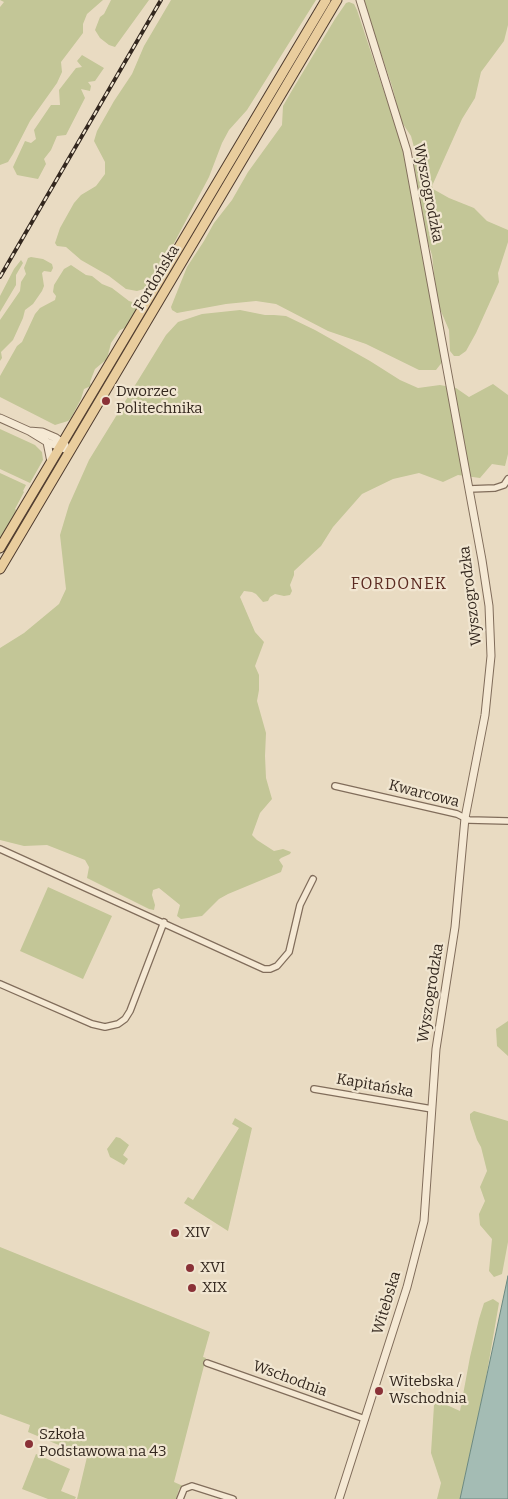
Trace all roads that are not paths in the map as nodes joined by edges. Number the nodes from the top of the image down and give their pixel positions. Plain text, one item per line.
1 (326, 0) edge
2 (337, 0) edge
3 (360, 0) edge
4 (0, 418) edge
5 (30, 431) junction
6 (47, 442) junction
7 (61, 444) junction
8 (70, 451) junction
9 (51, 462) junction
10 (508, 479) edge
11 (469, 488) junction
12 (0, 548) edge
13 (0, 569) edge
14 (336, 788) dead end
15 (465, 818) junction
16 (508, 821) edge
17 (0, 849) edge
18 (313, 879) dead end
19 (164, 922) junction
20 (2, 985) edge
21 (314, 1089) dead end
22 (432, 1109) junction
23 (207, 1363) dead end
24 (365, 1419) junction
25 (180, 1499) edge
26 (233, 1499) edge
27 (339, 1499) edge

1 - 7 main road, Fordońska
2 - 8 main road, Fordońska
3 - 11 street, Wyszogrodzka
4 - 5 street
5 - 6 street
5 - 7 street
6 - 7 street
6 - 9 street
7 - 8 street
7 - 9 main road, Fordońska
8 - 13 main road, Fordońska
9 - 12 main road, Fordońska
10 - 11 street
11 - 15 street, Wyszogrodzka
14 - 15 street, Kwarcowa
15 - 16 street, Kwarcowa
15 - 22 street, Wyszogrodzka
17 - 19 street
18 - 19 street
19 - 20 street
21 - 22 street, Kapitańska
22 - 24 street, Witebska
23 - 24 street, Wschodnia
24 - 27 street, Witebska
25 - 26 street

